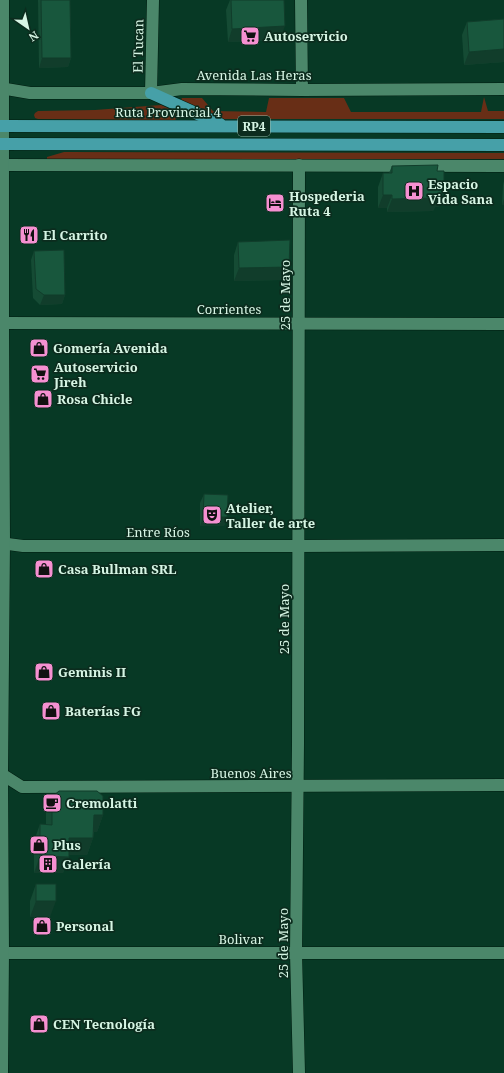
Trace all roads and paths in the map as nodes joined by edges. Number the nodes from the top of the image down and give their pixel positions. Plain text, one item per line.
1 (3, 0) edge
2 (153, 0) edge
3 (301, 0) edge
4 (2, 88) edge
5 (504, 89) edge
6 (302, 90) junction
7 (151, 93) junction
8 (2, 126) edge
9 (224, 126) junction
10 (504, 127) edge
11 (2, 144) edge
12 (504, 145) edge
13 (2, 165) edge
14 (299, 165) junction
15 (504, 166) edge
16 (1, 323) edge
17 (299, 323) junction
18 (504, 324) edge
19 (2, 543) edge
20 (504, 545) edge
21 (298, 546) junction
22 (1, 773) edge
23 (504, 785) edge
24 (297, 786) junction
25 (3, 953) junction
26 (296, 953) junction
27 (504, 953) edge
28 (1, 982) edge
29 (2, 1073) edge
30 (299, 1073) edge

1 - 4 street
2 - 7 street, El Tucan
3 - 6 street
4 - 7 street, Avenida Las Heras
4 - 8 street
5 - 6 street, Avenida Las Heras
6 - 7 street, Avenida Las Heras
7 - 9 main road
8 - 9 main road, Ruta Provincial 4 / RP4
8 - 11 street
9 - 10 main road, Ruta Provincial 4 / RP4
11 - 12 main road, RP4
11 - 13 street
13 - 14 street
13 - 16 street
14 - 15 street
14 - 17 street, 25 de Mayo
16 - 17 street, Corrientes
16 - 19 street
17 - 18 street, Corrientes
17 - 21 street, 25 de Mayo
19 - 21 street, Entre Ríos
19 - 22 street
20 - 21 street, Entre Ríos
21 - 24 street, 25 de Mayo
22 - 24 street, Buenos Aires
22 - 25 street
23 - 24 street, Buenos Aires
24 - 26 street, 25 de Mayo
25 - 26 street, Bolivar
25 - 28 street
26 - 27 street, Bolivar
26 - 30 street, 25 de Mayo
28 - 29 street

